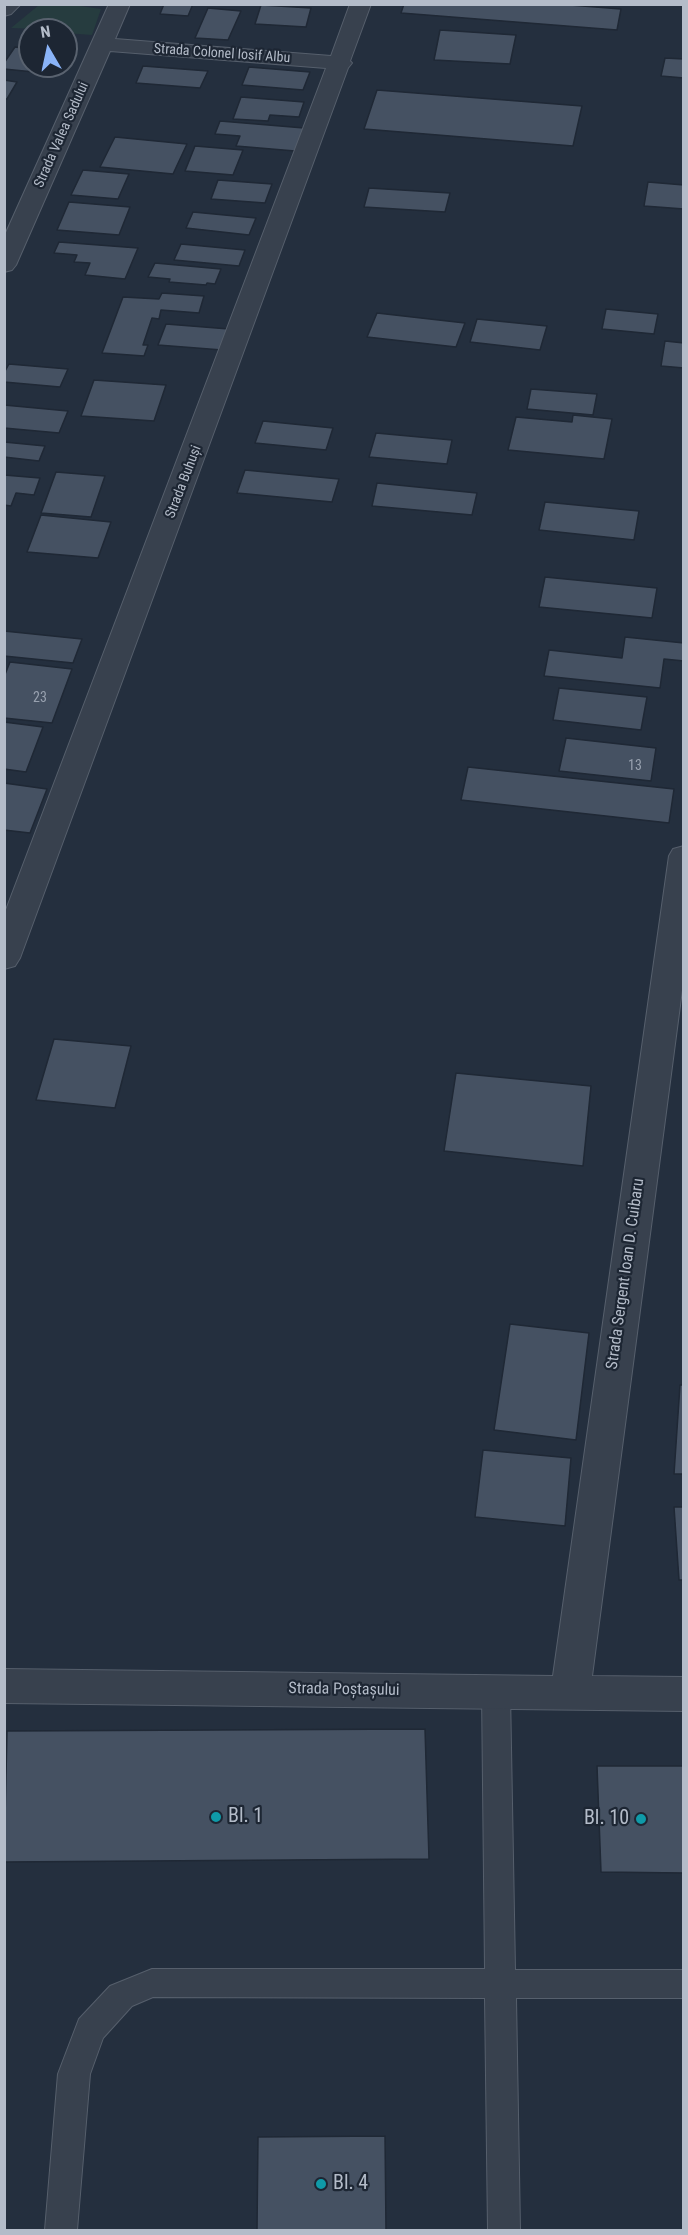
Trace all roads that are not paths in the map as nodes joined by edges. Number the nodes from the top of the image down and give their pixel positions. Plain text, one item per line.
1 (11, 4) edge
2 (120, 4) edge
3 (362, 4) edge
4 (4, 10) edge
5 (103, 44) junction
6 (341, 63) junction
7 (4, 265) edge
8 (684, 856) edge
9 (4, 958) edge
10 (4, 1686) edge
11 (496, 1692) junction
12 (570, 1692) junction
13 (684, 1694) edge
14 (684, 1984) edge
15 (500, 1985) junction
16 (61, 2230) edge
17 (504, 2230) edge

1 - 4 street
2 - 5 street, Strada Valea Sadului
3 - 6 street, Strada Buhuși
5 - 6 street, Strada Colonel Iosif Albu
5 - 7 street, Strada Valea Sadului
6 - 9 street, Strada Buhuși
8 - 12 street, Strada Sergent Ioan D. Cuibaru
10 - 11 street, Strada Poștașului
11 - 12 street, Strada Poștașului
11 - 15 lane
12 - 13 street, Strada Poștașului
14 - 15 lane
15 - 16 lane
15 - 17 lane

